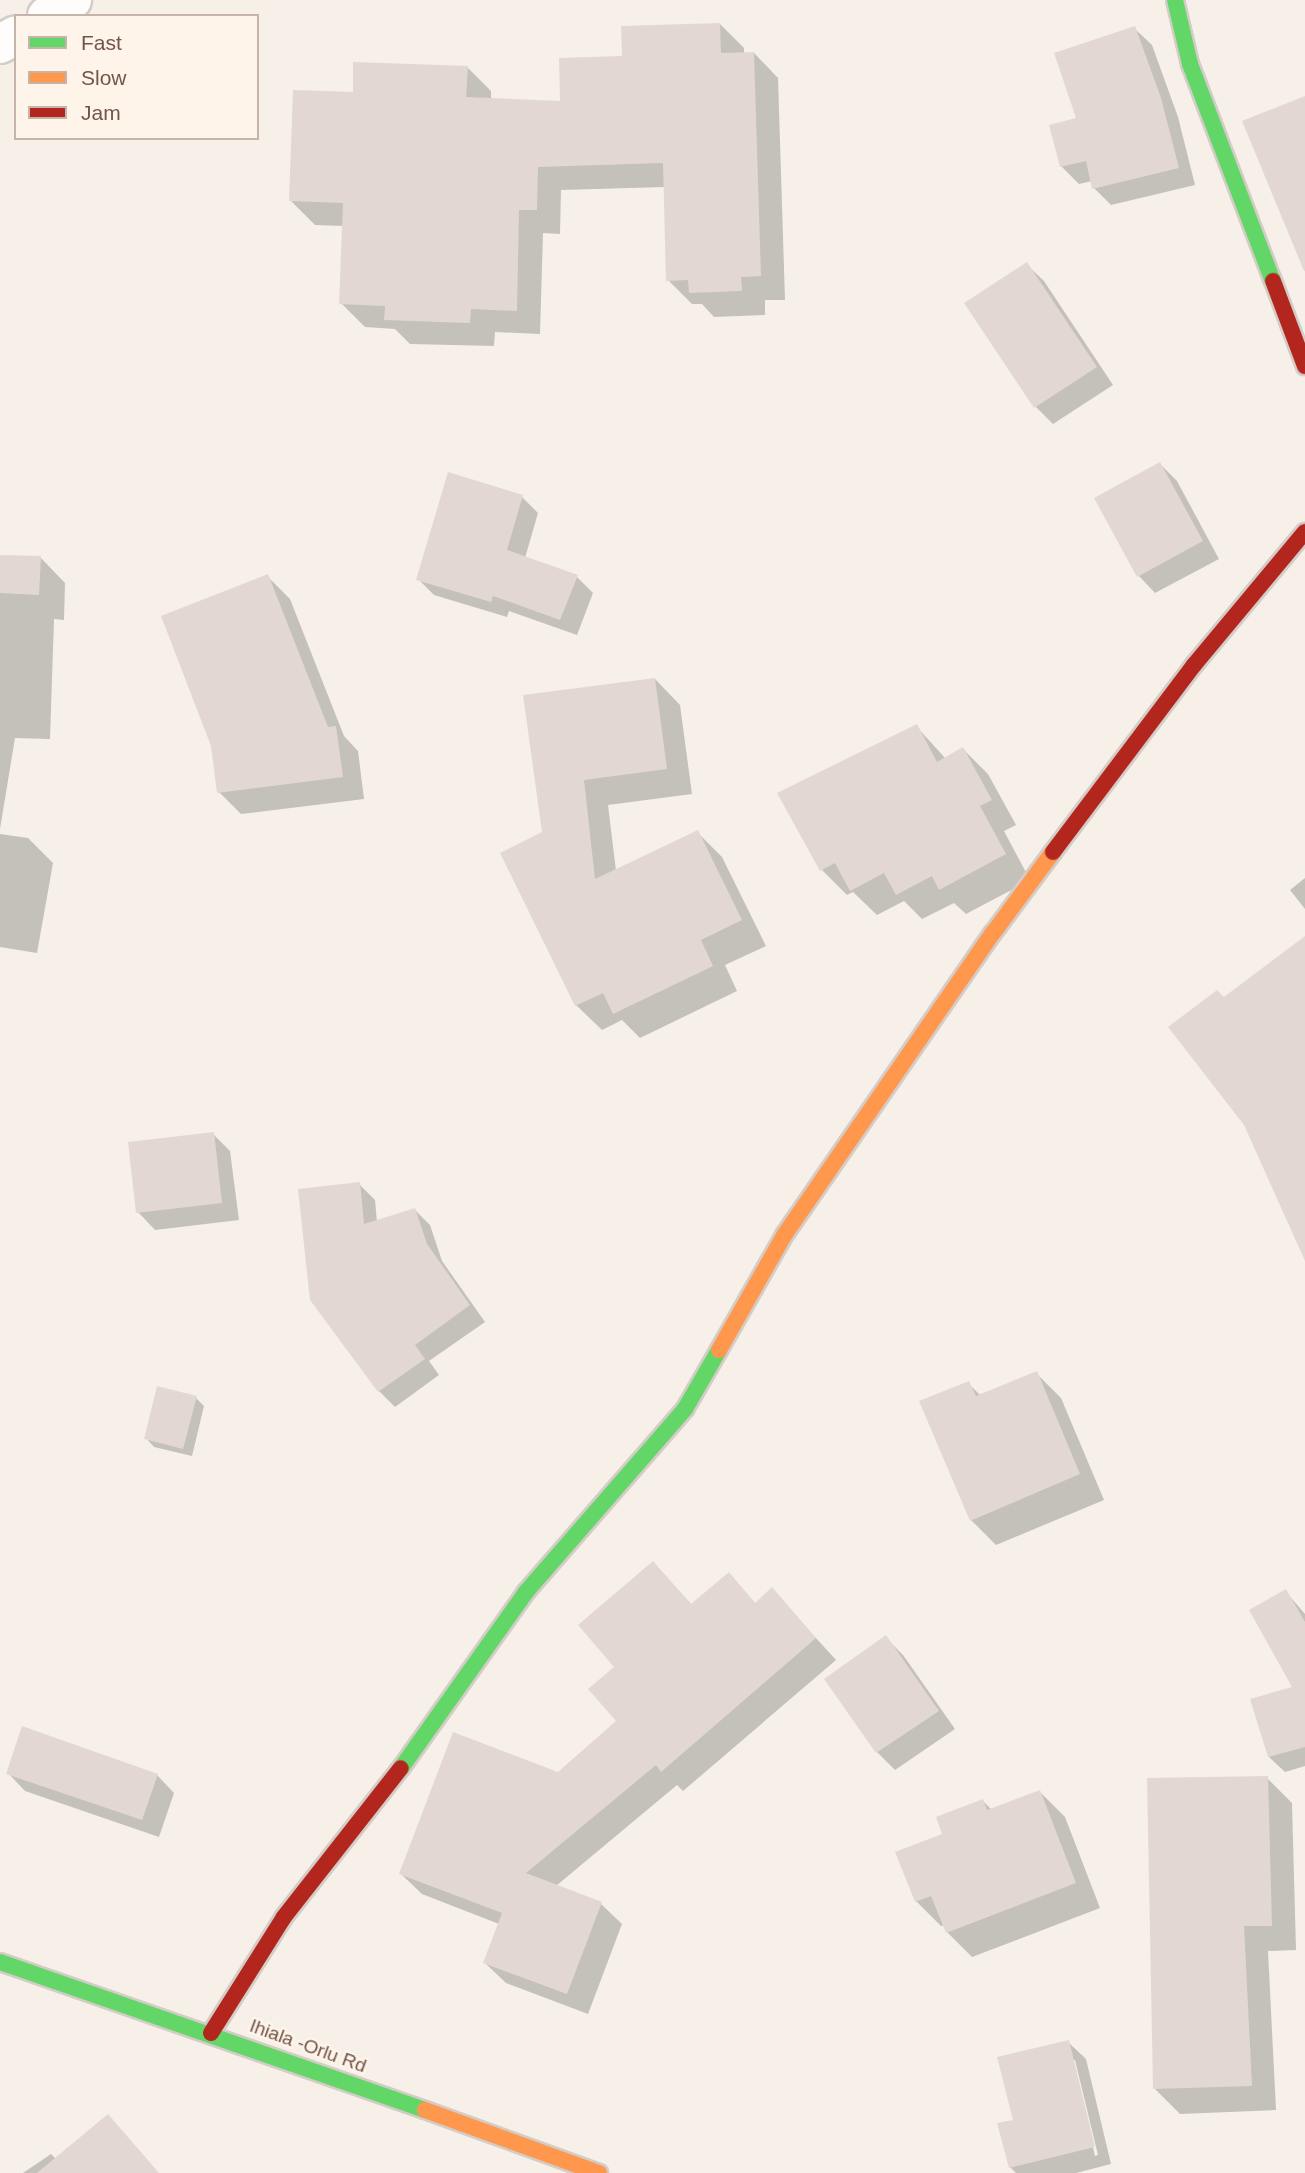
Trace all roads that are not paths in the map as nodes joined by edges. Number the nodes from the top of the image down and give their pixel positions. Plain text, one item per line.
1 (72, 0) edge
2 (1175, 0) edge
3 (50, 14) edge
4 (1305, 366) edge
5 (1305, 532) edge
6 (0, 1962) edge
7 (211, 2033) junction
8 (599, 2173) edge

1 - 3 street
2 - 4 street
5 - 7 street
6 - 7 street, Ihiala -Orlu Rd
7 - 8 street, Ihiala -Orlu Rd

